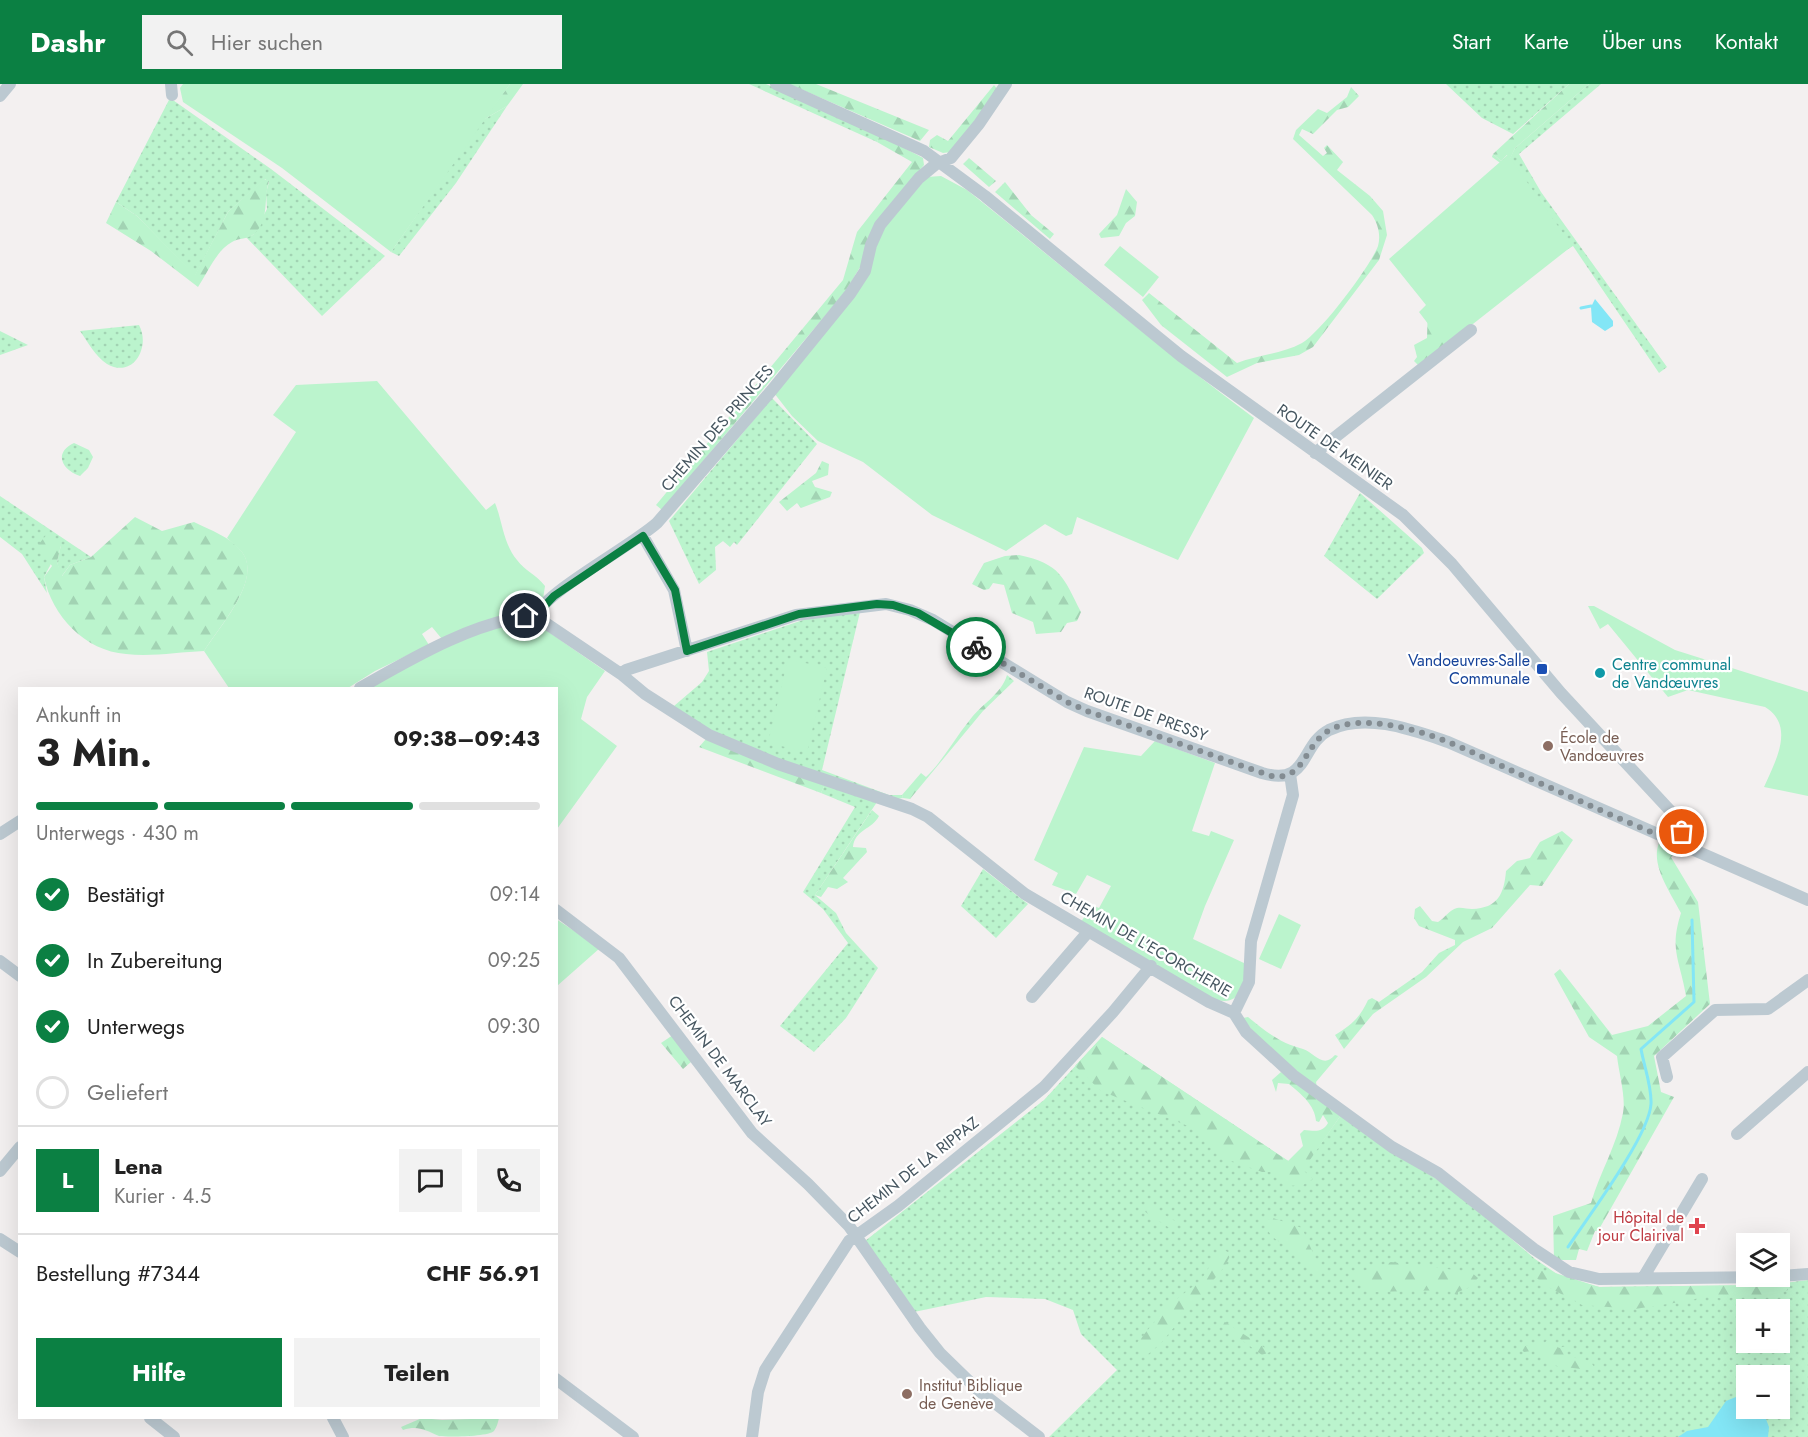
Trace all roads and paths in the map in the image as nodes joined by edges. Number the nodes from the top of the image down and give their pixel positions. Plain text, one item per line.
1 (10, 84) edge
2 (776, 84) edge
3 (1006, 84) edge
4 (0, 96) edge
5 (940, 162) junction
6 (1470, 330) dead end
7 (1315, 453) junction
8 (643, 536) junction
9 (535, 616) junction
10 (687, 651) junction
11 (621, 674) junction
12 (1025, 677) junction
13 (1014, 685) dead end
14 (362, 687) edge
15 (1290, 774) junction
16 (18, 826) edge
17 (0, 834) edge
18 (1680, 844) junction
19 (1808, 900) edge
20 (558, 912) edge
21 (1088, 932) junction
22 (0, 961) edge
23 (1151, 966) junction
24 (18, 974) edge
25 (1808, 980) edge
26 (1032, 996) dead end
27 (1234, 1013) junction
28 (1808, 1072) edge
29 (1667, 1077) dead end
30 (1737, 1134) dead end
31 (0, 1150) edge
32 (15, 1152) edge
33 (0, 1171) edge
34 (1702, 1179) dead end
35 (856, 1236) junction
36 (0, 1239) edge
37 (18, 1251) edge
38 (1808, 1274) edge
39 (1643, 1278) junction
40 (558, 1381) edge
41 (151, 1419) edge
42 (334, 1419) edge
43 (174, 1437) edge
44 (343, 1437) edge
45 (633, 1437) edge
46 (752, 1437) edge
47 (1039, 1437) edge

1 - 4 street
2 - 5 street, ROUTE DE MEINIER
3 - 5 street, CHEMIN DES PRINCES
5 - 7 street, ROUTE DE MEINIER
5 - 8 street, CHEMIN DES PRINCES
6 - 7 street
7 - 18 street, ROUTE DE MEINIER
8 - 9 street, CHEMIN DES PRINCES
8 - 10 street
9 - 11 street
9 - 14 street
10 - 11 street, ROUTE DE PRESSY
10 - 12 street, ROUTE DE PRESSY
11 - 21 street, CHEMIN DE L'ECORCHERIE
12 - 13 street
12 - 15 street, ROUTE DE PRESSY
15 - 18 street
15 - 27 street
16 - 17 street
18 - 19 street
20 - 35 street, CHEMIN DE MARCLAY
21 - 23 street, CHEMIN DE L'ECORCHERIE
21 - 26 street
22 - 24 street
23 - 27 street, CHEMIN DE L'ECORCHERIE
23 - 35 street, CHEMIN DE LA RIPPAZ
25 - 29 street
27 - 39 street, CHEMIN DE L'ECORCHERIE
28 - 30 street
31 - 32 street
32 - 33 street
34 - 39 street
35 - 46 street, CHEMIN DE LA RIPPAZ
35 - 47 street, CHEMIN DE MARCLAY
36 - 37 street
38 - 39 street, CHEMIN DE L'ECORCHERIE
40 - 45 street
41 - 43 street
42 - 44 street

